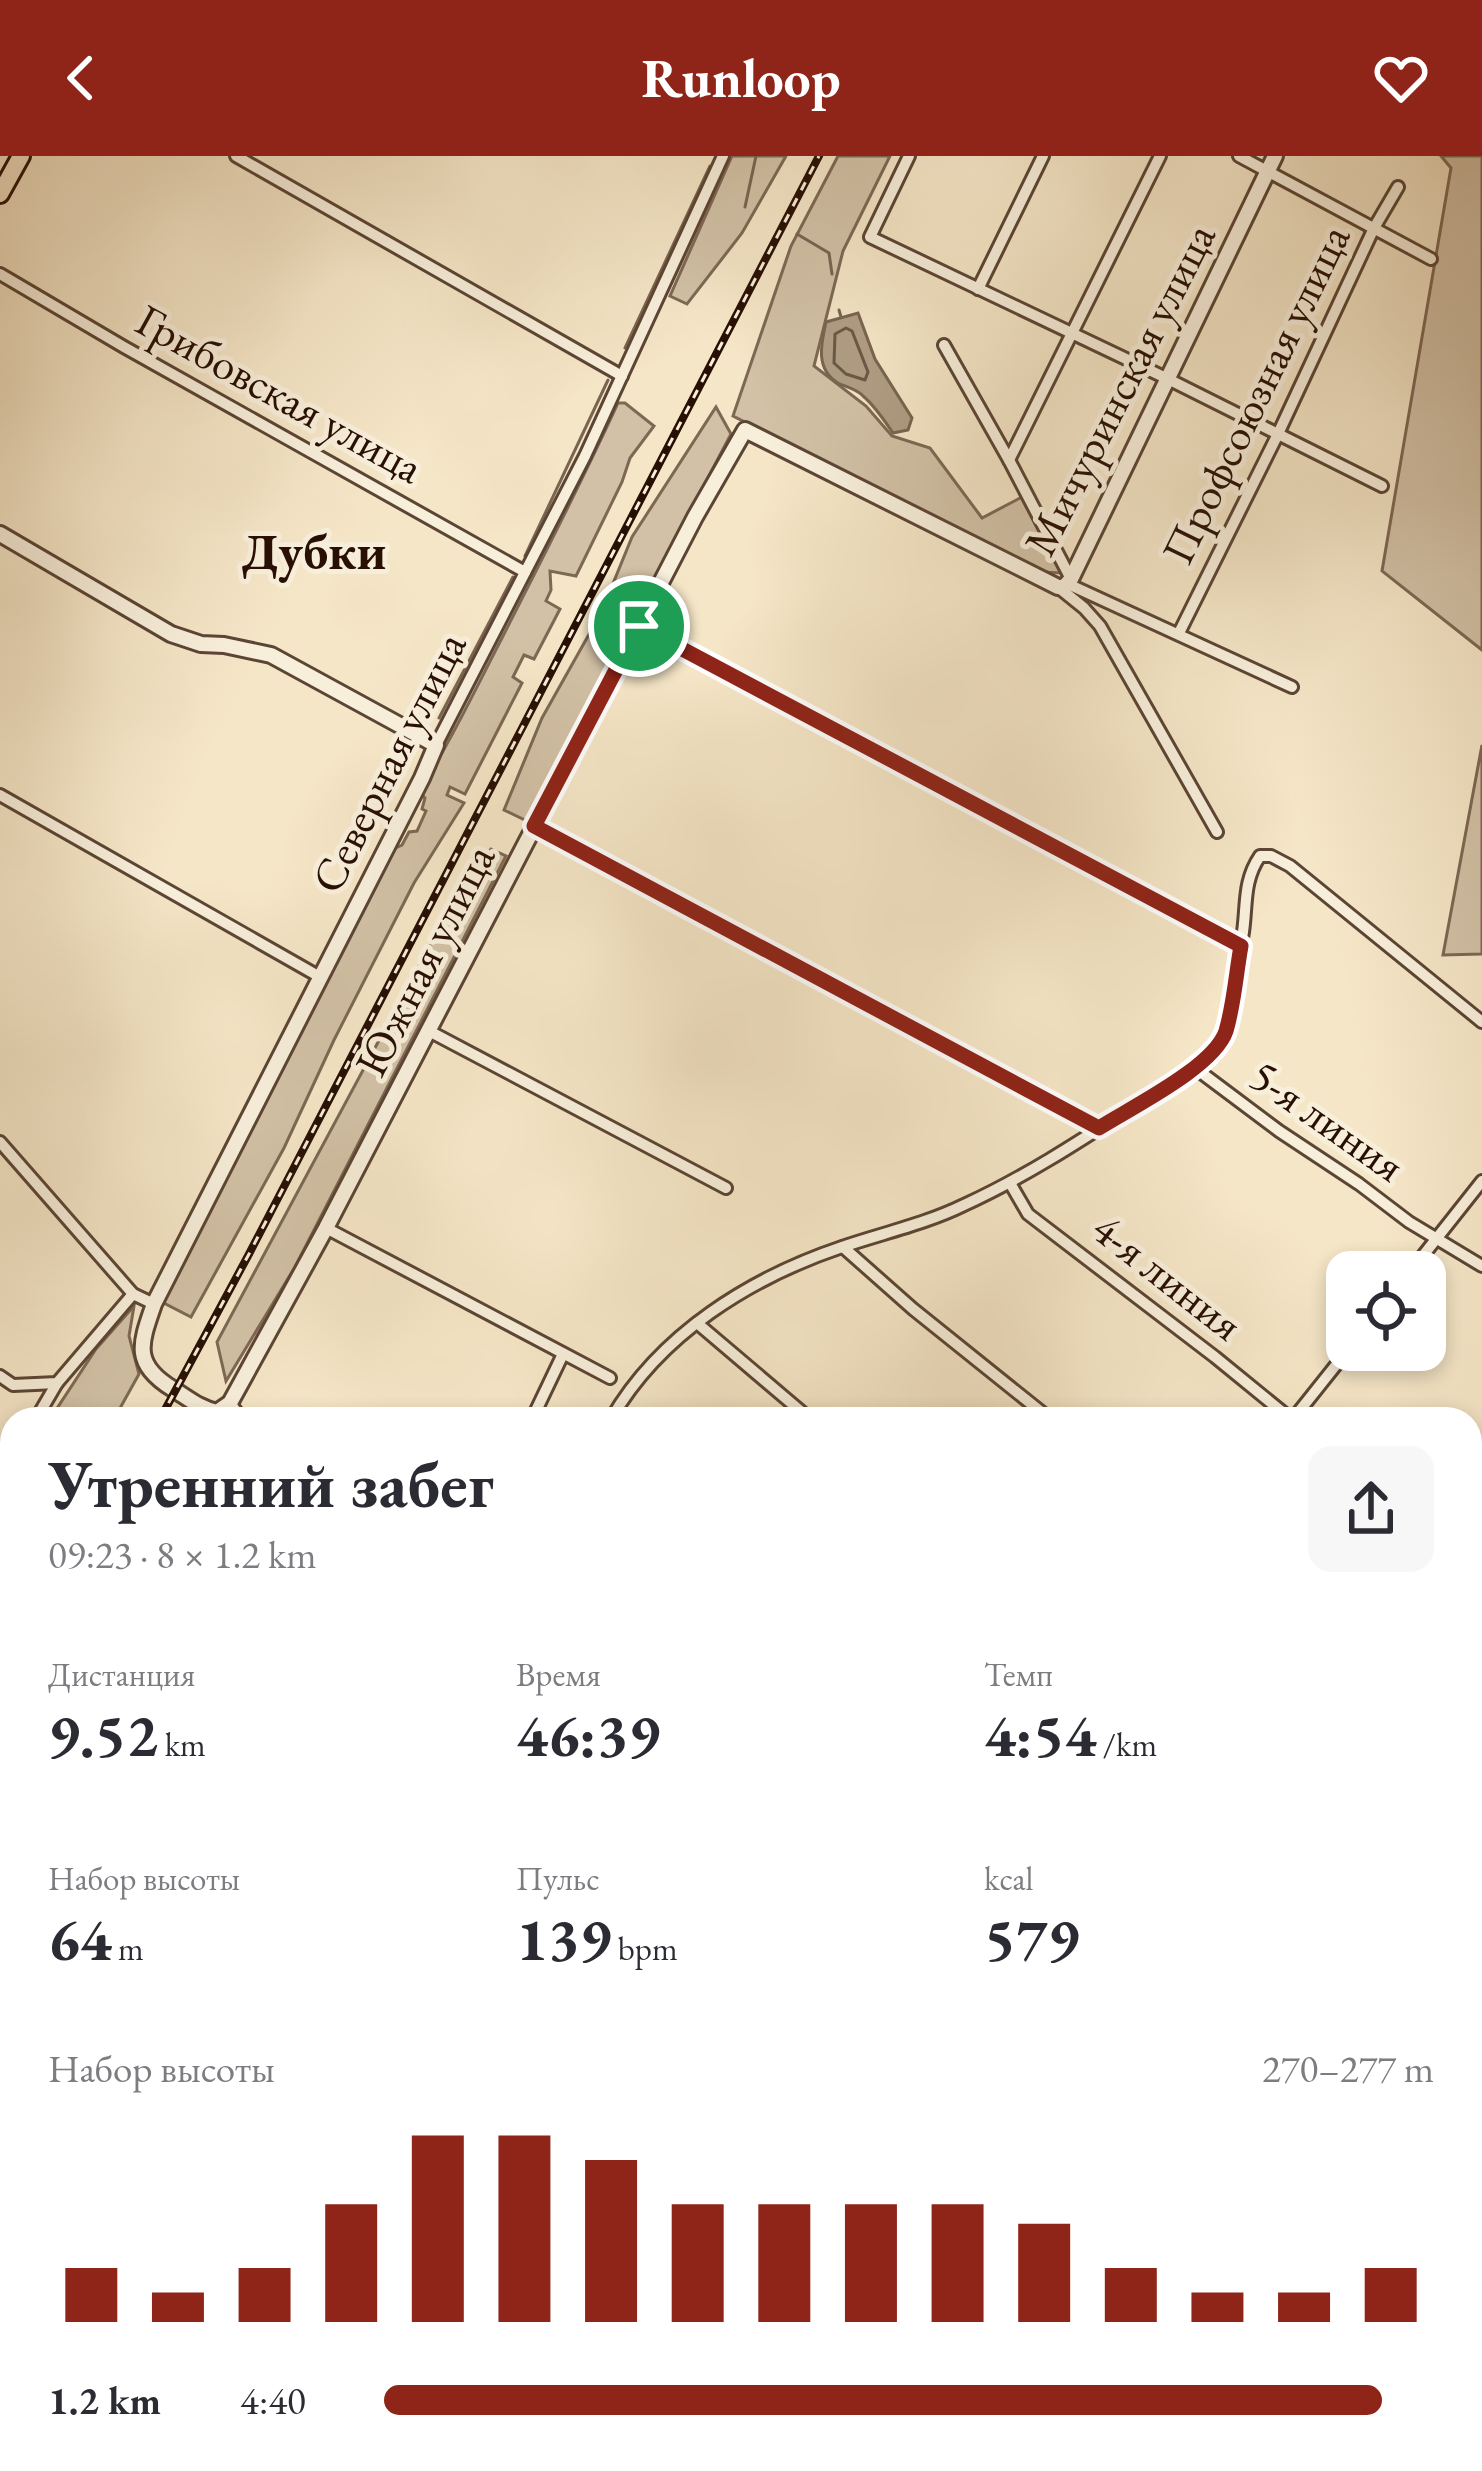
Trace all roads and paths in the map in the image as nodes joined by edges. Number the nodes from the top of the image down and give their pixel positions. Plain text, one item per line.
1 (8, 156) edge
2 (21, 156) edge
3 (236, 156) edge
4 (909, 156) edge
5 (1043, 156) edge
6 (1160, 156) edge
7 (1239, 156) edge
8 (1275, 156) edge
9 (720, 157) edge
10 (0, 170) edge
11 (1268, 172) junction
12 (1398, 187) dead end
13 (0, 194) edge
14 (1374, 227) junction
15 (1431, 259) dead end
16 (0, 274) edge
17 (978, 289) junction
18 (1071, 335) junction
19 (944, 346) dead end
20 (622, 376) junction
21 (1166, 378) junction
22 (1277, 436) junction
23 (1009, 460) junction
24 (1382, 486) dead end
25 (0, 534) edge
26 (526, 572) junction
27 (1066, 584) junction
28 (639, 626) junction
29 (1179, 633) junction
30 (1292, 687) dead end
31 (436, 745) junction
32 (0, 795) edge
33 (534, 826) junction
34 (1217, 832) dead end
35 (1241, 946) junction
36 (320, 977) junction
37 (1482, 1022) edge
38 (429, 1031) junction
39 (1195, 1068) junction
40 (1099, 1128) junction
41 (0, 1142) edge
42 (1482, 1181) edge
43 (1010, 1183) junction
44 (725, 1188) dead end
45 (326, 1228) junction
46 (1436, 1239) junction
47 (843, 1247) junction
48 (1427, 1251) edge
49 (1482, 1266) edge
50 (134, 1294) junction
51 (154, 1304) junction
52 (697, 1323) junction
53 (563, 1354) junction
54 (1331, 1371) edge
55 (0, 1376) edge
56 (610, 1378) dead end
57 (57, 1383) junction
58 (230, 1403) junction
59 (43, 1407) edge
60 (203, 1407) edge
61 (226, 1407) edge
62 (233, 1407) edge
63 (538, 1407) edge
64 (618, 1407) edge
65 (796, 1407) edge
66 (1035, 1407) edge
67 (1277, 1407) edge
68 (1302, 1407) edge

1 - 10 main road
2 - 13 main road
3 - 20 street
4 - 17 street
5 - 17 street
6 - 18 street
7 - 11 street
8 - 11 street, Мичуринская улица
9 - 20 street, Северная улица
11 - 14 street
11 - 21 street, Мичуринская улица
12 - 14 street, Профсоюзная улица
14 - 15 street
14 - 22 street, Профсоюзная улица
16 - 26 street, Грибовская улица
17 - 18 street
18 - 21 street
18 - 23 street
19 - 23 street
20 - 26 street, Северная улица
21 - 22 street
21 - 27 street, Мичуринская улица
22 - 24 street
22 - 29 street, Профсоюзная улица
23 - 27 street
25 - 31 street
26 - 31 street, Северная улица
27 - 28 street, Южная улица
27 - 29 street
27 - 34 street
28 - 33 street, Южная улица
28 - 35 street
29 - 30 street
31 - 36 street, Северная улица
32 - 36 street
33 - 38 street, Южная улица
33 - 40 street
35 - 37 street
35 - 39 street
36 - 51 street, Северная улица
38 - 44 street
38 - 45 street, Южная улица
39 - 40 street
39 - 46 street, 5-я линия
40 - 43 street
41 - 50 street
42 - 46 street
43 - 47 street
43 - 67 street, 4-я линия
45 - 53 street
45 - 58 street, Южная улица
46 - 48 street
46 - 49 street, 5-я линия
47 - 52 street
47 - 66 street
50 - 51 street
50 - 57 street
51 - 60 street, Северная улица
52 - 64 street
52 - 65 street
53 - 56 street
53 - 63 street
54 - 68 street
55 - 57 street
57 - 59 street
58 - 61 street, Северная улица
58 - 62 street

